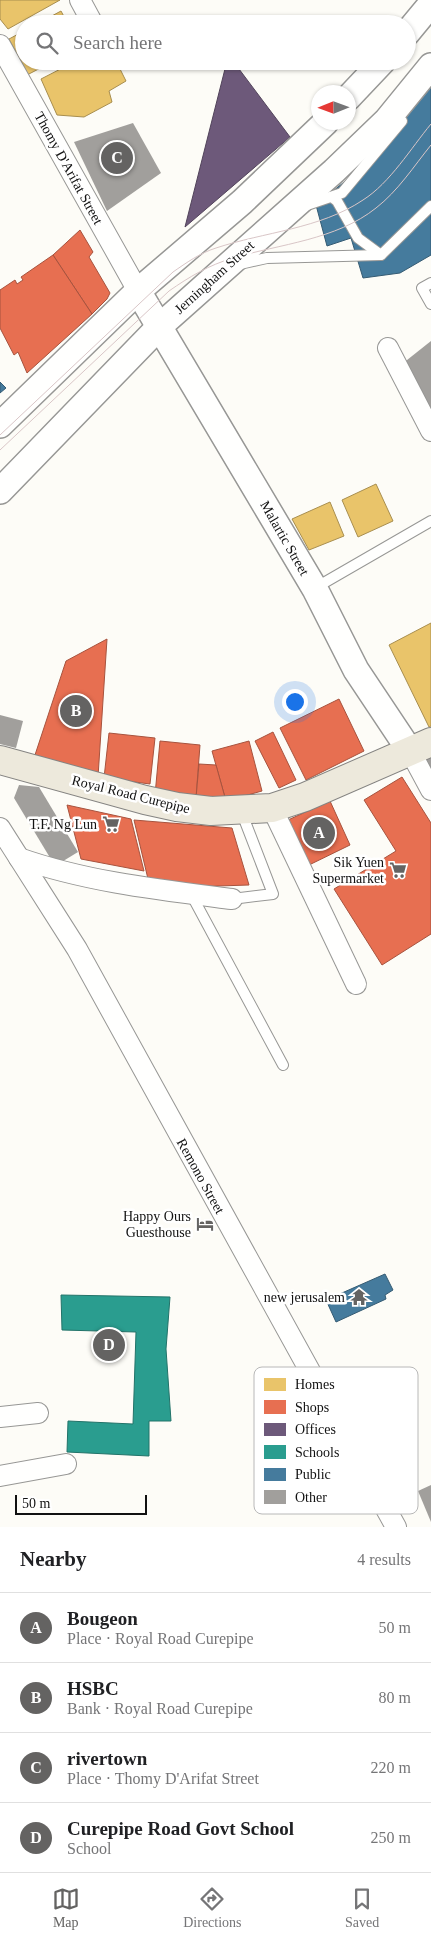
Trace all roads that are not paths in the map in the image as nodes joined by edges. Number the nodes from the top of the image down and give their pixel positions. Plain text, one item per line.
1 (80, 0) edge
2 (431, 4) edge
3 (88, 15) edge
4 (416, 22) edge
5 (0, 45) edge
6 (431, 66) edge
7 (374, 70) edge
8 (356, 90) edge
9 (407, 115) dead end
10 (318, 130) edge
11 (332, 197) junction
12 (431, 206) edge
13 (288, 212) junction
14 (381, 255) junction
15 (226, 266) junction
16 (431, 283) edge
17 (138, 290) junction
18 (431, 304) edge
19 (160, 326) junction
20 (388, 348) dead end
21 (0, 425) edge
22 (431, 431) edge
23 (0, 491) edge
24 (431, 521) edge
25 (315, 589) junction
26 (420, 747) edge
27 (0, 760) edge
28 (431, 790) edge
29 (272, 808) junction
30 (240, 810) junction
31 (0, 828) edge
32 (19, 858) junction
33 (191, 894) junction
34 (232, 898) joint
35 (356, 984) dead end
36 (283, 1065) dead end
37 (308, 1367) edge
38 (38, 1413) dead end
39 (0, 1417) edge
40 (66, 1464) dead end
41 (0, 1476) edge
42 (389, 1514) edge
43 (396, 1527) edge

1 - 3 street
2 - 4 street
5 - 17 street, Thomy D'Arifat Street
6 - 13 street, Jerningham Street
7 - 8 street
9 - 11 lane
10 - 17 street
11 - 13 lane
11 - 14 lane
12 - 14 lane
13 - 15 street, Jerningham Street
14 - 15 lane
15 - 19 street, Jerningham Street
16 - 18 lane
17 - 19 street, Malartic Street
17 - 21 street
19 - 23 street, Jerningham Street
19 - 25 street, Malartic Street
20 - 22 street
24 - 25 lane
25 - 26 street, Malartic Street
26 - 28 street
26 - 29 main road, Royal Road Curepipe
27 - 30 main road, Royal Road Curepipe
29 - 30 main road, Royal Road Curepipe
29 - 35 street
30 - 34 lane
31 - 32 street, Remono Street
32 - 33 street
32 - 37 street, Remono Street
33 - 34 street
33 - 36 lane
38 - 39 street
40 - 41 street
42 - 43 street, Remono Street

